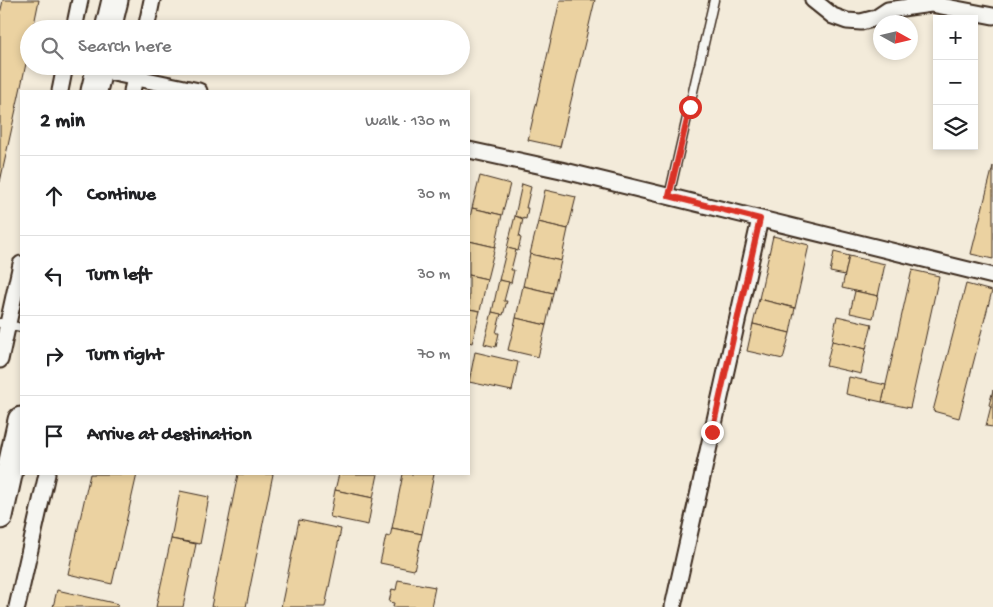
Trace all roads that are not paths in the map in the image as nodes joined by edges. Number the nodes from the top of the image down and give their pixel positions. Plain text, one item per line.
1 (80, 0) edge
2 (115, 0) edge
3 (152, 0) edge
4 (714, 0) edge
5 (813, 0) edge
6 (993, 16) edge
7 (76, 20) edge
8 (110, 20) edge
9 (148, 20) edge
10 (63, 75) edge
11 (98, 76) edge
12 (135, 78) edge
13 (60, 90) edge
14 (194, 90) edge
15 (470, 150) edge
16 (669, 196) junction
17 (760, 219) junction
18 (20, 270) edge
19 (993, 276) edge
20 (10, 326) edge
21 (0, 360) edge
22 (20, 425) edge
23 (47, 475) edge
24 (0, 516) edge
25 (17, 607) edge
26 (673, 607) edge

1 - 7 street
2 - 8 main road
3 - 9 street
4 - 16 lane
5 - 6 street
10 - 13 street
11 - 12 street
12 - 14 street
15 - 16 street
16 - 17 street
17 - 19 street
17 - 26 street
18 - 20 street
20 - 21 street
22 - 24 main road
23 - 25 street

